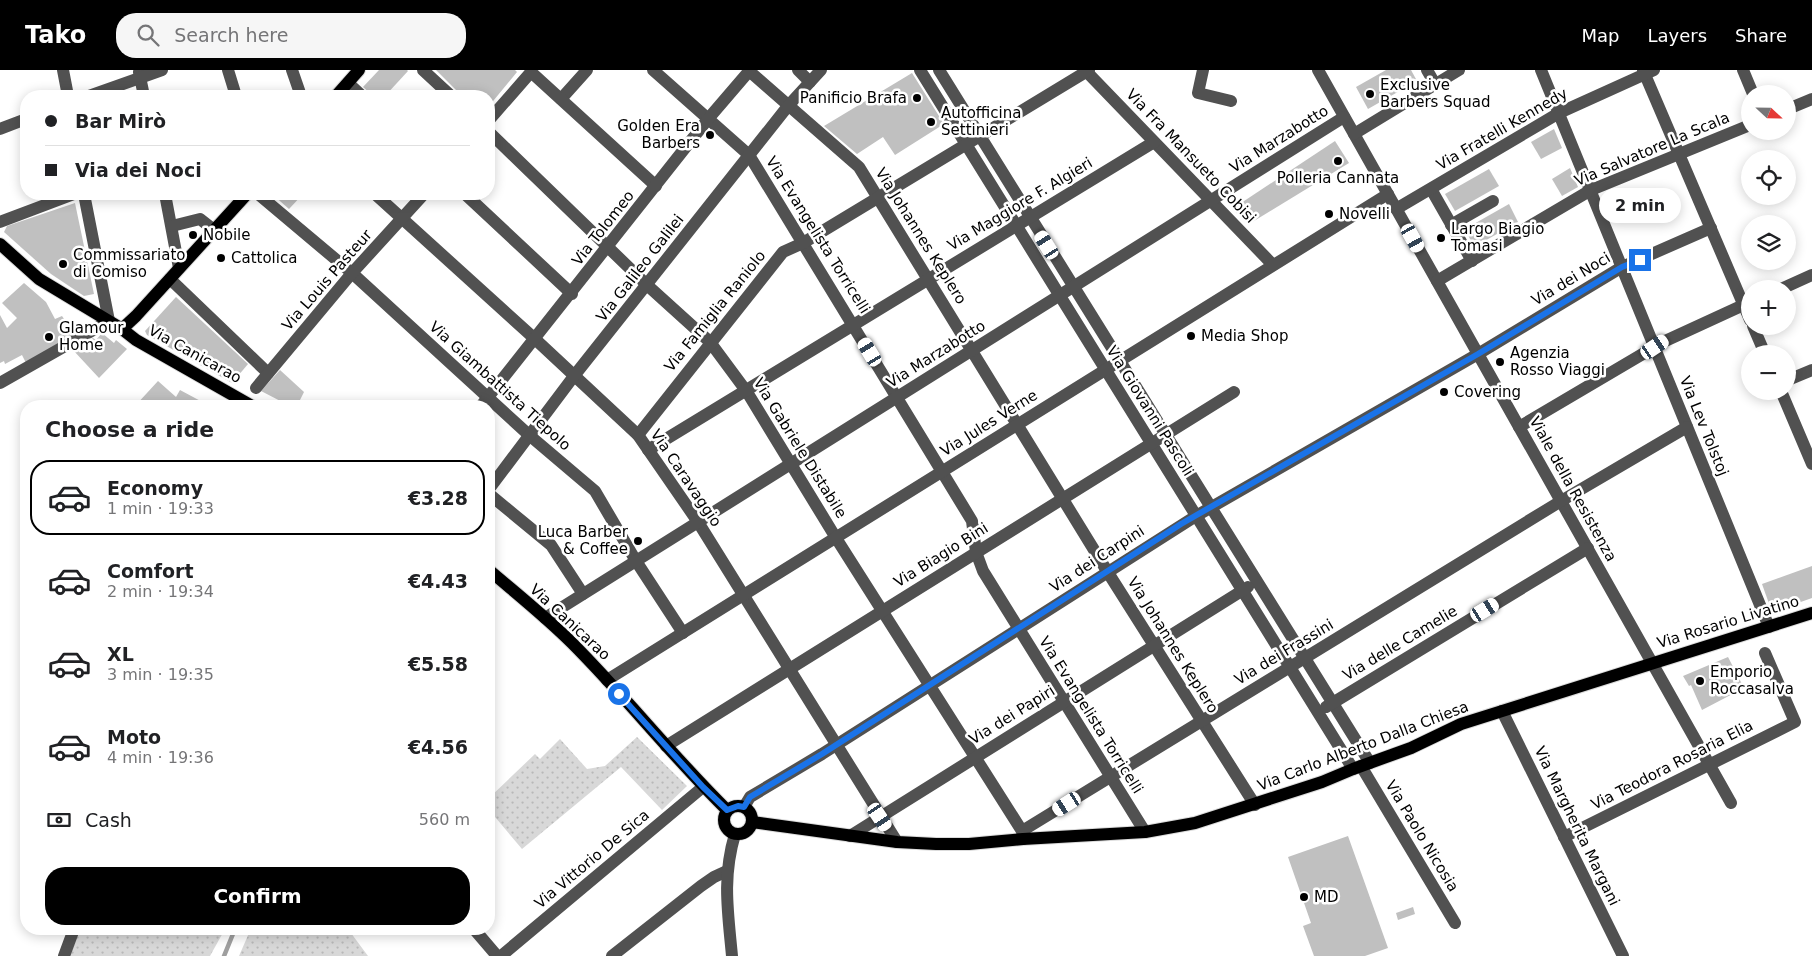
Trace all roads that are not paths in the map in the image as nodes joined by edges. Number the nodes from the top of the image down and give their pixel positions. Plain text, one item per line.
1 (63, 70) edge
2 (162, 70) edge
3 (228, 70) edge
4 (292, 70) edge
5 (423, 70) edge
6 (587, 70) edge
7 (653, 70) edge
8 (749, 70) edge
9 (798, 70) edge
10 (821, 70) edge
11 (920, 70) edge
12 (939, 70) edge
13 (1203, 70) edge
14 (1318, 70) edge
15 (1428, 70) edge
16 (1459, 70) edge
17 (1541, 70) edge
18 (1743, 70) edge
19 (1087, 71) edge
20 (1647, 71) edge
21 (139, 74) edge
22 (351, 76) edge
23 (810, 82) junction
24 (1435, 84) junction
25 (1750, 85) edge
26 (67, 90) edge
27 (103, 90) edge
28 (143, 90) edge
29 (234, 90) edge
30 (299, 90) edge
31 (340, 90) edge
32 (359, 90) edge
33 (445, 90) edge
34 (561, 99) junction
35 (1812, 99) edge
36 (1231, 101) dead end
37 (788, 106) junction
38 (1796, 106) edge
39 (495, 113) edge
40 (1558, 113) junction
41 (1344, 117) junction
42 (708, 119) junction
43 (20, 121) edge
44 (0, 129) edge
45 (1741, 129) edge
46 (1354, 134) junction
47 (980, 137) junction
48 (495, 138) edge
49 (1154, 142) junction
50 (966, 145) junction
51 (1679, 154) junction
52 (749, 155) junction
53 (656, 186) junction
54 (1431, 189) junction
55 (1591, 190) junction
56 (1388, 194) junction
57 (878, 198) junction
58 (58, 200) edge
59 (85, 200) edge
60 (166, 200) edge
61 (242, 200) edge
62 (265, 200) edge
63 (381, 200) edge
64 (419, 200) edge
65 (471, 200) edge
66 (1210, 201) junction
67 (1493, 201) dead end
68 (1396, 209) junction
69 (1030, 217) junction
70 (403, 218) junction
71 (0, 222) edge
72 (1452, 225) junction
73 (172, 226) junction
74 (1016, 226) junction
75 (1711, 228) junction
76 (214, 230) junction
77 (803, 243) junction
78 (0, 244) edge
79 (608, 247) junction
80 (1472, 261) junction
81 (1273, 265) junction
82 (1622, 267) junction
83 (179, 268) junction
84 (352, 274) junction
85 (1812, 276) edge
86 (928, 278) junction
87 (170, 279) junction
88 (1437, 281) junction
89 (1796, 283) edge
90 (647, 285) junction
91 (1073, 287) junction
92 (1741, 291) edge
93 (572, 294) junction
94 (1059, 295) junction
95 (1741, 307) edge
96 (108, 321) junction
97 (854, 325) junction
98 (122, 329) junction
99 (535, 339) junction
100 (710, 342) junction
101 (1655, 347) junction
102 (973, 350) junction
103 (1478, 354) junction
104 (1119, 361) junction
105 (1106, 370) junction
106 (1812, 370) edge
107 (268, 373) junction
108 (574, 376) junction
109 (1796, 377) edge
110 (0, 383) edge
111 (256, 388) dead end
112 (746, 392) junction
113 (1234, 392) dead end
114 (898, 397) junction
115 (240, 400) edge
116 (483, 400) edge
117 (487, 400) edge
118 (1785, 400) edge
119 (495, 410) edge
120 (1018, 423) junction
121 (1520, 426) junction
122 (1687, 427) junction
123 (529, 435) junction
124 (638, 435) junction
125 (1165, 435) junction
126 (1151, 443) junction
127 (648, 450) junction
128 (791, 463) junction
129 (1812, 464) edge
130 (942, 472) junction
131 (495, 481) edge
132 (1063, 498) junction
133 (495, 499) edge
134 (1562, 501) junction
135 (1210, 507) junction
136 (1196, 516) junction
137 (698, 522) junction
138 (836, 538) junction
139 (1588, 548) junction
140 (976, 552) junction
141 (636, 561) junction
142 (1107, 571) junction
143 (495, 575) edge
144 (1256, 582) junction
145 (1243, 591) junction
146 (582, 594) junction
147 (744, 596) junction
148 (883, 611) junction
149 (1812, 613) edge
150 (545, 618) junction
151 (1768, 627) junction
152 (1018, 628) junction
153 (683, 633) junction
154 (1154, 646) junction
155 (1765, 653) dead end
156 (1304, 659) junction
157 (1653, 663) junction
158 (1290, 667) junction
159 (788, 669) junction
160 (607, 680) junction
161 (930, 684) junction
162 (1064, 702) junction
163 (1332, 703) junction
164 (1502, 711) junction
165 (1318, 712) junction
166 (1202, 721) junction
167 (836, 745) junction
168 (666, 746) junction
169 (975, 758) junction
170 (1710, 764) junction
171 (1361, 766) junction
172 (1111, 777) junction
173 (703, 787) junction
174 (1731, 803) dead end
175 (1255, 805) junction
176 (744, 807) junction
177 (727, 810) junction
178 (880, 817) junction
179 (752, 822) junction
180 (1145, 832) junction
181 (734, 834) junction
182 (1023, 835) junction
183 (850, 836) junction
184 (1564, 837) junction
185 (897, 842) junction
186 (726, 871) junction
187 (1455, 923) dead end
188 (72, 935) edge
189 (480, 935) edge
190 (64, 956) edge
191 (499, 956) edge
192 (612, 956) edge
193 (732, 956) edge
194 (1622, 956) edge

1 - 26 street
2 - 21 street
3 - 29 street
4 - 30 street
5 - 33 street
6 - 34 street
7 - 42 street, Via Evangelista Torricelli
8 - 37 street, Via Johannes Keplero
8 - 42 street, Via Tolomeo
9 - 23 street
10 - 23 street, Via Galileo Galilei
11 - 50 street, Via Giovanni Pascoli
12 - 47 street, Via Giovanni Pascoli
13 - 36 street
14 - 41 street, Viale della Resistenza
15 - 24 street
16 - 24 street
17 - 40 street, Via Lev Tolstoj
18 - 25 street
19 - 47 street, Via Famiglia Raniolo
19 - 49 street, Via Fra Mansueto Cobisi
20 - 40 street, Via Fratelli Kennedy
20 - 51 street
21 - 27 street
21 - 28 street
22 - 31 main road
22 - 32 street
23 - 37 street, Via Galileo Galilei
24 - 46 street
34 - 39 street
34 - 53 street
35 - 38 street
37 - 52 street, Via Galileo Galilei
37 - 57 street, Via Johannes Keplero
40 - 54 street, Via Fratelli Kennedy
40 - 55 street, Via Lev Tolstoj
41 - 46 street, Viale della Resistenza
41 - 66 street, Via Marzabotto
42 - 52 street, Via Evangelista Torricelli
42 - 53 street, Via Tolomeo
43 - 44 street
45 - 51 street, Via Salvatore La Scala
46 - 56 street, Viale della Resistenza
47 - 50 street, Via Famiglia Raniolo
47 - 69 street, Via Giovanni Pascoli
48 - 79 street, Via Gabriele Distabile
49 - 66 street, Via Fra Mansueto Cobisi
49 - 69 street, Via Maggiore F. Algieri
50 - 57 street, Via Famiglia Raniolo
50 - 74 street, Via Giovanni Pascoli
51 - 55 street, Via Salvatore La Scala
51 - 75 street
52 - 77 street, Via Evangelista Torricelli
52 - 90 street, Via Galileo Galilei
53 - 79 street, Via Tolomeo
54 - 68 street, Via Fratelli Kennedy
54 - 72 street
55 - 80 street, Via Salvatore La Scala
55 - 82 street, Via Lev Tolstoj
56 - 68 street, Viale della Resistenza
56 - 81 street, Via Jules Verne
57 - 77 street, Via Famiglia Raniolo
57 - 86 street, Via Johannes Keplero
58 - 71 street
59 - 96 street
60 - 73 street
61 - 76 main road
62 - 84 street, Via Giambattista Tiepolo
63 - 70 street, Via Caravaggio
64 - 70 street, Via Louis Pasteur
65 - 93 street
66 - 81 street, Via Fra Mansueto Cobisi
66 - 91 street, Via Marzabotto
67 - 72 street
68 - 88 street, Viale della Resistenza
69 - 74 street, Via Maggiore F. Algieri
69 - 91 street, Via Giovanni Pascoli
70 - 84 street, Via Louis Pasteur
70 - 99 street, Via Caravaggio
72 - 80 street
73 - 76 street
73 - 83 street
74 - 86 street, Via Maggiore F. Algieri
74 - 94 street, Via Giovanni Pascoli
75 - 82 street, Via dei Noci
75 - 92 street
76 - 83 main road
77 - 97 street, Via Evangelista Torricelli
77 - 100 street, Via Famiglia Raniolo
78 - 96 main road, Via Canicarao
79 - 90 street, Via Gabriele Distabile
79 - 93 street, Via Tolomeo
80 - 88 street, Via Salvatore La Scala
81 - 104 street, Via Jules Verne
82 - 101 street, Via Lev Tolstoj
82 - 103 street, Via dei Noci
83 - 87 main road
84 - 107 street, Via Louis Pasteur
84 - 116 street, Via Giambattista Tiepolo
85 - 89 street
86 - 97 street, Via Maggiore F. Algieri
86 - 102 street, Via Johannes Keplero
87 - 98 main road
87 - 107 street
88 - 103 street, Viale della Resistenza
90 - 100 street, Via Gabriele Distabile
90 - 108 street, Via Galileo Galilei
91 - 94 street, Via Marzabotto
91 - 104 street, Via Giovanni Pascoli
93 - 99 street, Via Tolomeo
94 - 102 street, Via Marzabotto
94 - 105 street, Via Giovanni Pascoli
95 - 101 street
96 - 98 main road, Via Canicarao
96 - 110 street
97 - 112 street, Via Maggiore F. Algieri
97 - 114 street, Via Evangelista Torricelli
98 - 115 main road, Via Canicarao
99 - 108 street, Via Caravaggio
99 - 117 street, Via Tolomeo
100 - 112 street, Via Gabriele Distabile
100 - 124 street, Via Famiglia Raniolo
101 - 121 street
101 - 122 street, Via Lev Tolstoj
102 - 114 street, Via Marzabotto
102 - 120 street, Via Johannes Keplero
103 - 121 street, Viale della Resistenza
103 - 135 street, Via dei Carpini
104 - 105 street, Via Jules Verne
104 - 125 street, Via Giovanni Pascoli
105 - 120 street, Via Jules Verne
105 - 126 street, Via Giovanni Pascoli
106 - 109 street
107 - 111 street, Via Louis Pasteur
108 - 123 street, Via Galileo Galilei
108 - 124 street, Via Caravaggio
112 - 127 street, Via Maggiore F. Algieri
112 - 128 street, Via Gabriele Distabile
113 - 125 street, Via Biagio Bini
114 - 128 street, Via Marzabotto
114 - 130 street, Via Evangelista Torricelli
118 - 129 street
119 - 123 street, Via Giambattista Tiepolo
120 - 130 street, Via Jules Verne
120 - 132 street, Via Johannes Keplero
121 - 134 street, Viale della Resistenza
122 - 134 street, Via dei Frassini
122 - 151 street, Via Lev Tolstoj
123 - 131 street, Via Galileo Galilei
123 - 141 street, Via Giambattista Tiepolo
124 - 127 street, Via Caravaggio
125 - 126 street, Via Biagio Bini
125 - 135 street, Via Giovanni Pascoli
126 - 132 street, Via Biagio Bini
126 - 136 street, Via Giovanni Pascoli
127 - 137 street, Via Caravaggio
128 - 137 street, Via Marzabotto
128 - 138 street, Via Gabriele Distabile
130 - 138 street, Via Jules Verne
130 - 140 street, Via Evangelista Torricelli
132 - 140 street, Via Biagio Bini
132 - 142 street, Via Johannes Keplero
133 - 146 street
134 - 139 street, Viale della Resistenza
134 - 156 street, Via dei Frassini
135 - 136 street, Via dei Carpini
135 - 144 street, Via Giovanni Pascoli
136 - 142 street, Via dei Carpini
136 - 145 street, Via Giovanni Pascoli
137 - 141 street, Via Marzabotto
137 - 147 street, Via Caravaggio
138 - 147 street, Via Jules Verne
138 - 148 street, Via Gabriele Distabile
139 - 157 street, Viale della Resistenza
139 - 163 street, Via delle Camelie
140 - 148 street, Via Biagio Bini
140 - 152 street, Via Evangelista Torricelli
141 - 146 street, Via Marzabotto
141 - 153 street, Via Giambattista Tiepolo
142 - 152 street, Via dei Carpini
142 - 154 street, Via Johannes Keplero
143 - 150 main road, Via Canicarao
144 - 145 street, Via dei Papiri
144 - 156 street, Via Giovanni Pascoli
145 - 154 street, Via dei Papiri
145 - 158 street, Via Giovanni Pascoli
146 - 150 street, Via Marzabotto
147 - 153 street, Via Jules Verne
147 - 159 street, Via Caravaggio
148 - 159 street, Via Biagio Bini
148 - 161 street, Via Gabriele Distabile
149 - 151 main road, Via Rosario Livatino
150 - 160 main road, Via Canicarao
151 - 157 main road, Via Rosario Livatino
152 - 161 street, Via dei Carpini
152 - 162 street, Via Evangelista Torricelli
153 - 160 street, Via Jules Verne
154 - 162 street, Via dei Papiri
154 - 166 street, Via Johannes Keplero
155 - 170 street, Via Teodora Rosaria Elia
156 - 158 street, Via dei Frassini
156 - 163 street, Via Giovanni Pascoli
157 - 164 main road, Via Carlo Alberto Dalla Chiesa
157 - 170 street, Viale della Resistenza
158 - 165 street, Via Giovanni Pascoli
158 - 166 street, Via dei Frassini
159 - 167 street, Via Caravaggio
159 - 168 street, Via Biagio Bini
160 - 168 main road, Via Canicarao
161 - 167 street, Via dei Carpini
161 - 169 street, Via Gabriele Distabile
162 - 169 street, Via dei Papiri
162 - 172 street, Via Evangelista Torricelli
163 - 165 street, Via delle Camelie
163 - 171 street, Via Giovanni Pascoli
164 - 171 main road, Via Carlo Alberto Dalla Chiesa
164 - 184 street, Via Margherita Margani
165 - 171 street, Via Giovanni Pascoli
166 - 172 street, Via dei Frassini
166 - 175 street, Via Johannes Keplero
167 - 176 street, Via dei Carpini
167 - 178 street, Via Caravaggio
168 - 173 main road, Via Canicarao
169 - 178 street, Via dei Papiri
169 - 182 street, Via Gabriele Distabile
170 - 174 street, Viale della Resistenza
170 - 184 street, Via Teodora Rosaria Elia
171 - 175 main road, Via Carlo Alberto Dalla Chiesa
171 - 187 street, Via Paolo Nicosia
172 - 180 street, Via Evangelista Torricelli
172 - 182 street, Via dei Frassini
173 - 177 main road, Via Canicarao
173 - 191 street, Via Vittorio De Sica
175 - 180 main road, Via Carlo Alberto Dalla Chiesa
176 - 177 main road
176 - 179 main road
177 - 181 main road
178 - 183 street, Via dei Papiri
178 - 185 street, Via Caravaggio
179 - 181 main road
179 - 183 main road, Via Carlo Alberto Dalla Chiesa
180 - 182 main road, Via Carlo Alberto Dalla Chiesa
181 - 186 street
182 - 185 main road, Via Carlo Alberto Dalla Chiesa
183 - 185 main road, Via Carlo Alberto Dalla Chiesa
184 - 194 street, Via Margherita Margani
186 - 192 street
186 - 193 street
188 - 190 street
189 - 191 street

